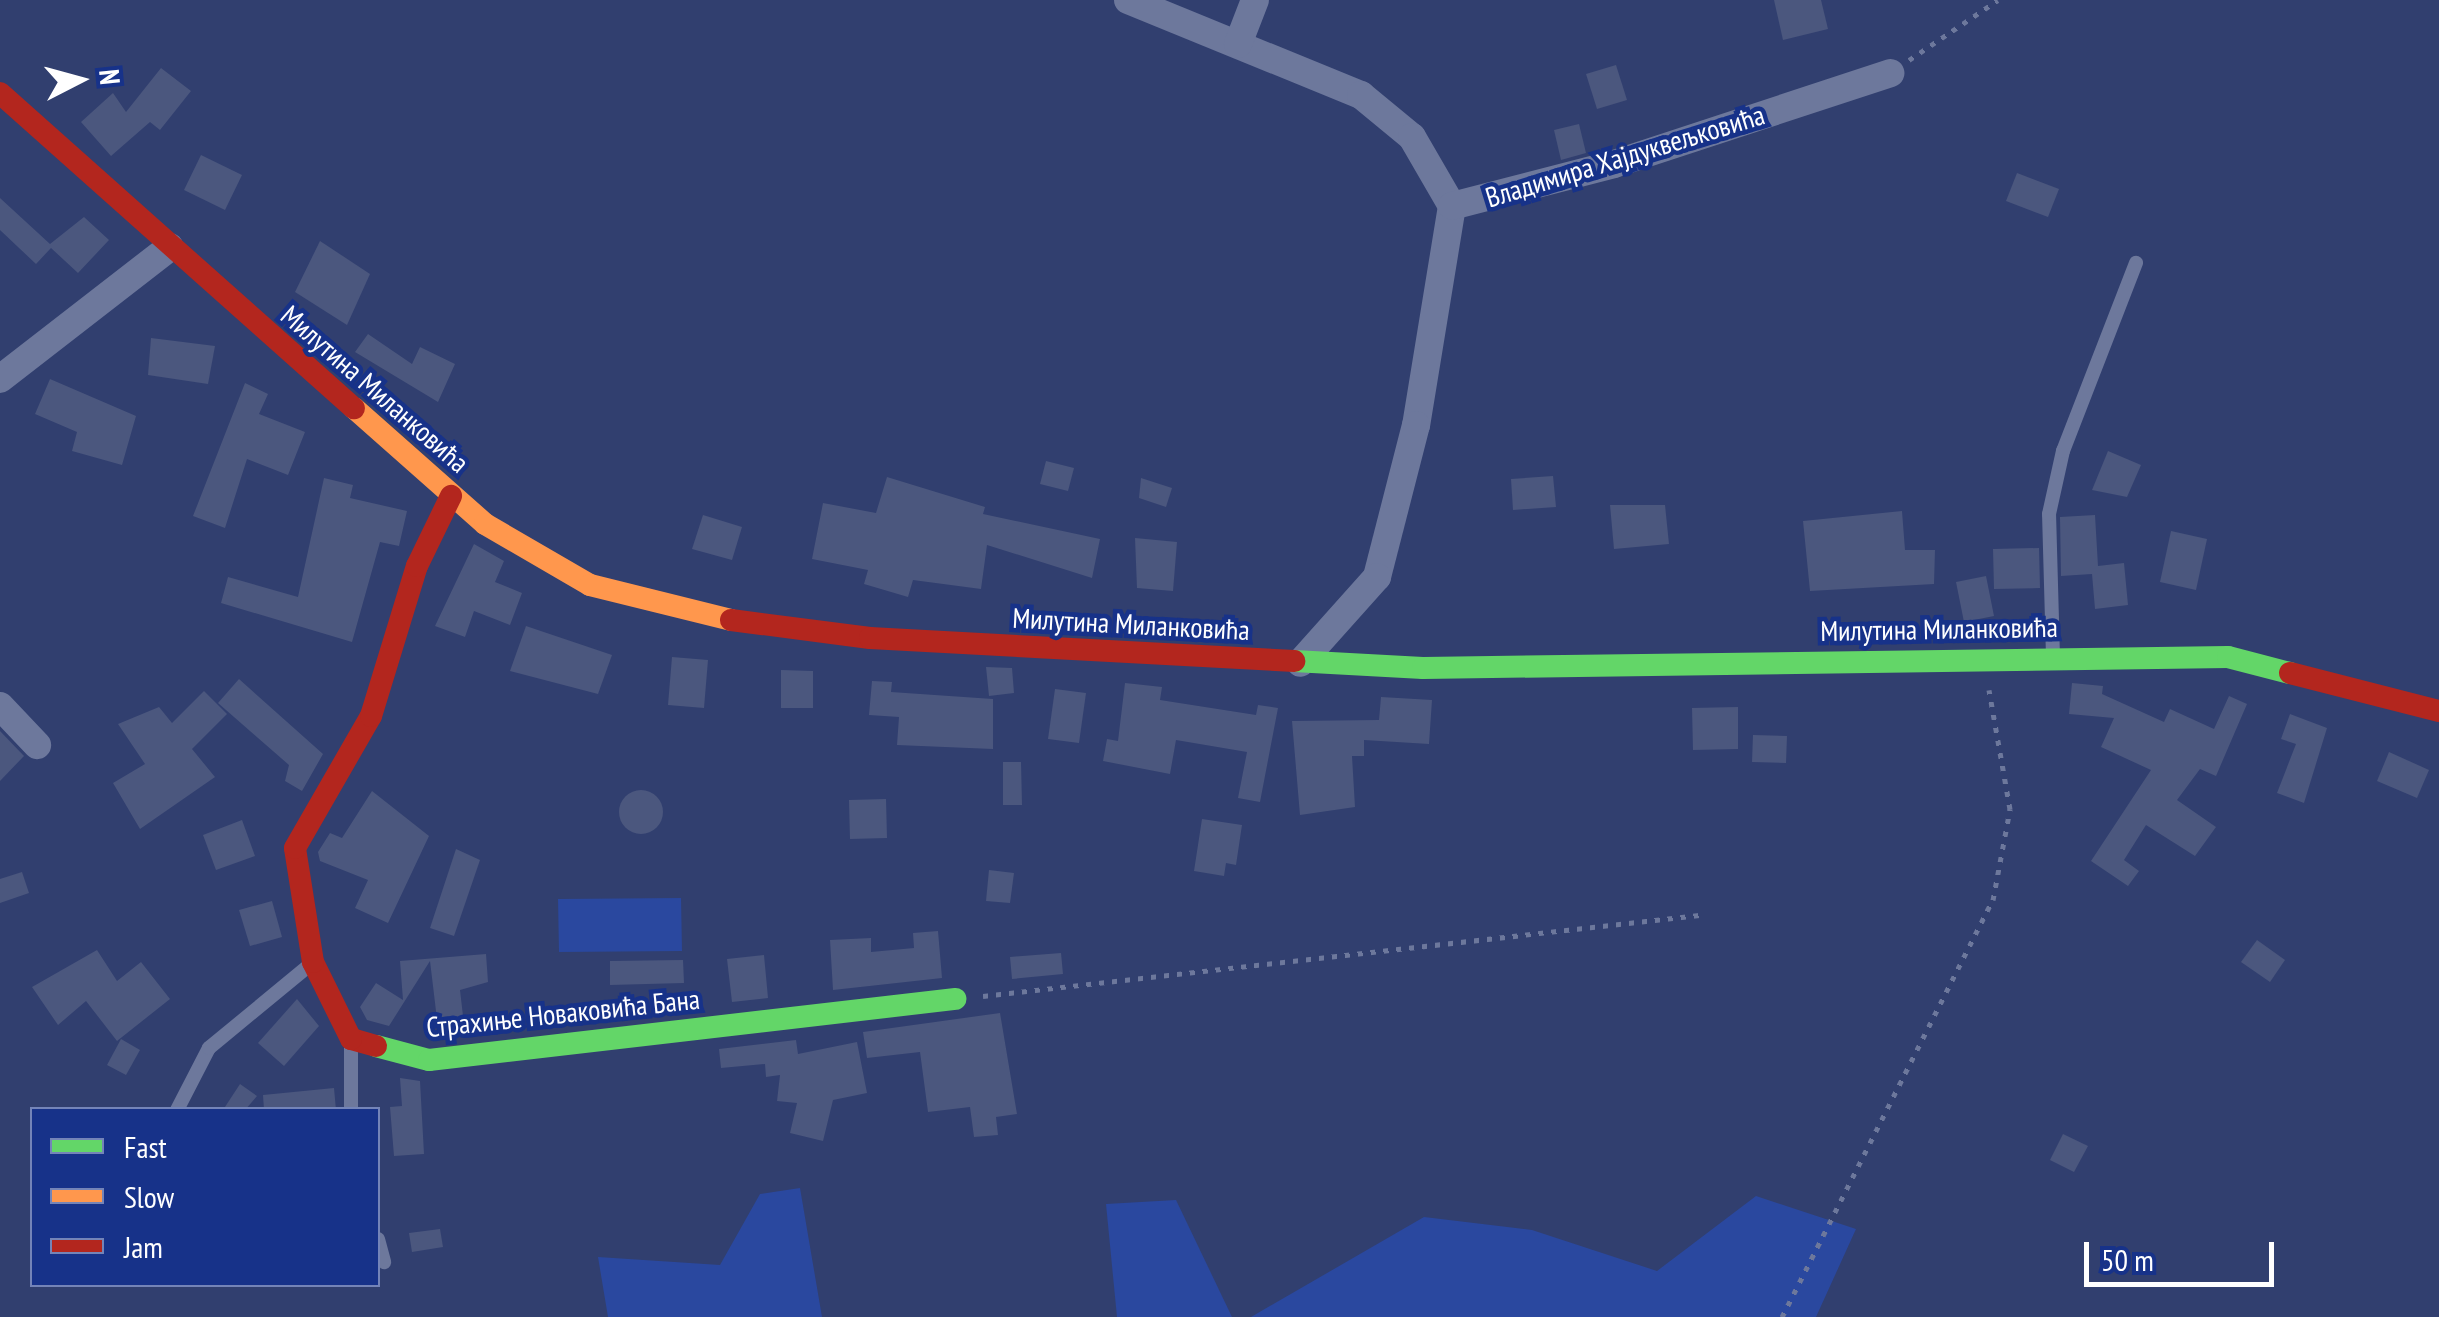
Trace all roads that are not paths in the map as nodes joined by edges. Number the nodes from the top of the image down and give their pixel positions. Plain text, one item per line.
1 (1128, 0) edge
2 (1255, 0) edge
3 (1238, 44) junction
4 (1890, 73) road end
5 (0, 93) edge
6 (1452, 206) junction
7 (170, 247) junction
8 (2136, 263) dead end
9 (0, 379) edge
10 (452, 496) junction
11 (2053, 657) junction
12 (1300, 663) junction
13 (0, 706) edge
14 (2439, 711) edge
15 (36, 744) dead end
16 (313, 962) junction
17 (955, 999) road end
18 (351, 1040) junction
19 (179, 1107) edge
20 (351, 1107) edge
21 (380, 1247) edge
22 (384, 1262) dead end

1 - 3 street, Владимира Хајдуквељковића
2 - 3 street
3 - 6 street, Владимира Хајдуквељковића
4 - 6 street, Владимира Хајдуквељковића
5 - 7 main road, Милутина Миланковића
6 - 12 street
7 - 9 street
7 - 10 main road, Милутина Миланковића
8 - 11 lane
10 - 12 main road, Милутина Миланковића
10 - 16 main road
11 - 12 main road, Милутина Миланковића
11 - 14 main road, Милутина Миланковића
13 - 15 street
16 - 18 main road
16 - 19 lane
17 - 18 main road, Страхиње Новаковића Бана
18 - 20 lane
21 - 22 lane

